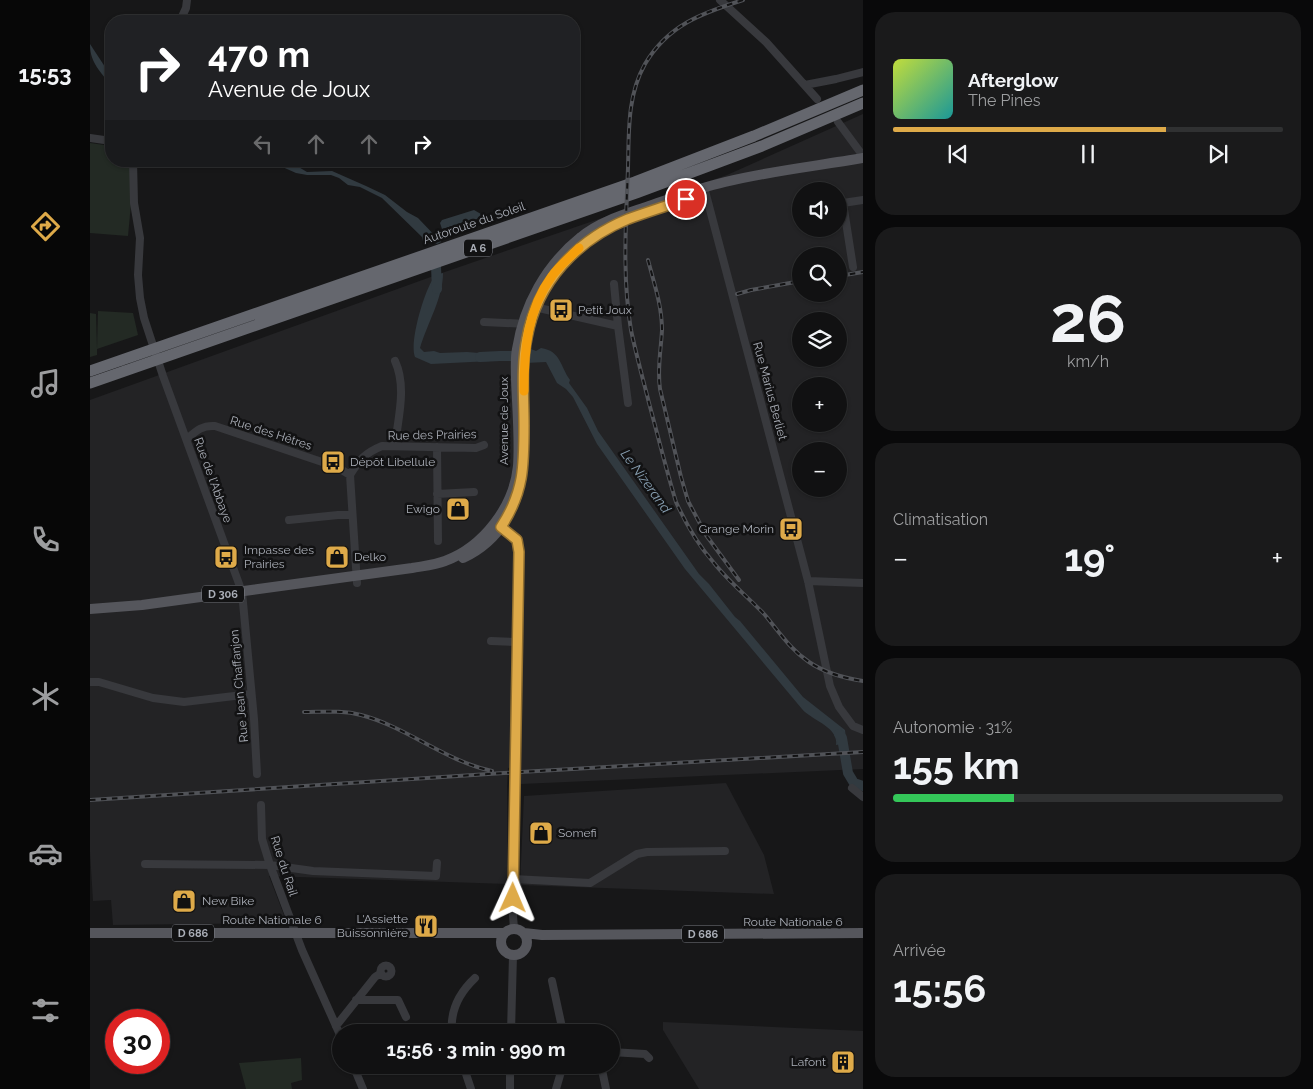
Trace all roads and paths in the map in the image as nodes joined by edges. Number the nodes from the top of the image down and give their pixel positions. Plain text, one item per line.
1 (187, 0) edge
2 (720, 0) edge
3 (183, 15) edge
4 (863, 72) edge
5 (805, 85) junction
6 (863, 90) edge
7 (817, 99) dead end
8 (863, 103) edge
9 (838, 122) dead end
10 (90, 138) edge
11 (105, 140) edge
12 (863, 157) edge
13 (863, 164) edge
14 (132, 167) edge
15 (795, 173) junction
16 (705, 190) junction
17 (863, 200) edge
18 (853, 266) dead end
19 (614, 284) dead end
20 (533, 307) junction
21 (484, 322) dead end
22 (527, 324) junction
23 (618, 326) junction
24 (394, 361) dead end
25 (90, 371) edge
26 (90, 383) edge
27 (628, 403) dead end
28 (187, 439) junction
29 (484, 445) dead end
30 (394, 446) junction
31 (437, 447) junction
32 (350, 475) junction
33 (474, 492) dead end
34 (438, 494) junction
35 (352, 515) junction
36 (288, 520) dead end
37 (498, 525) junction
38 (438, 541) dead end
39 (357, 579) junction
40 (808, 581) junction
41 (863, 583) edge
42 (242, 594) junction
43 (90, 609) edge
44 (90, 614) edge
45 (491, 641) dead end
46 (518, 642) junction
47 (90, 682) edge
48 (251, 694) junction
49 (863, 730) edge
50 (257, 774) dead end
51 (852, 788) dead end
52 (863, 797) edge
53 (260, 805) dead end
54 (725, 850) dead end
55 (437, 863) dead end
56 (145, 864) dead end
57 (270, 865) junction
58 (513, 879) junction
59 (514, 928) junction
60 (295, 932) junction
61 (90, 933) edge
62 (863, 934) edge
63 (502, 937) junction
64 (525, 938) junction
65 (513, 955) junction
66 (381, 973) dead end
67 (475, 978) dead end
68 (552, 982) dead end
69 (356, 1000) junction
70 (406, 1017) dead end
71 (335, 1024) edge
72 (338, 1024) edge
73 (451, 1024) edge
74 (511, 1024) edge
75 (561, 1024) edge
76 (620, 1053) edge
77 (648, 1058) dead end
78 (357, 1074) edge
79 (466, 1074) edge
80 (510, 1074) edge
81 (560, 1074) edge
82 (603, 1074) edge
83 (363, 1089) edge
84 (470, 1089) edge
85 (510, 1089) edge
86 (556, 1089) edge
87 (606, 1089) edge

1 - 3 street
2 - 5 street
4 - 5 street
5 - 7 street
6 - 25 highway, Autoroute du Soleil / A 6
8 - 26 highway, Autoroute du Soleil / A 6
9 - 12 street
10 - 11 street
12 - 15 main road, Avenue de Joux / D 306
13 - 15 main road, Avenue de Joux / D 306
14 - 28 street, Rue de l'Abbaye
15 - 16 main road, Avenue de Joux / D 306
16 - 20 main road, Avenue de Joux / D 306
16 - 40 street, Rue Marius Berliet
17 - 18 street
19 - 23 street
20 - 22 main road, Avenue de Joux / D 306
20 - 23 street
21 - 22 street
22 - 37 main road, Avenue de Joux / D 306
23 - 27 street
24 - 30 street
28 - 32 street, Rue des Hêtres
28 - 42 street, Rue de l'Abbaye
29 - 31 street, Rue des Prairies
30 - 31 street, Rue des Prairies
30 - 32 street, Rue des Prairies
31 - 34 street
32 - 35 street
33 - 34 street
34 - 38 street
35 - 36 street
35 - 39 street
37 - 39 main road, Avenue de Joux / D 306
37 - 46 street
39 - 42 main road, Avenue de Joux / D 306
40 - 41 street
40 - 49 street, Rue Marius Berliet
42 - 43 main road, Avenue de Joux / D 306
42 - 44 main road, Avenue de Joux / D 306
42 - 48 street, Rue Jean Chaffanjon
45 - 46 street
46 - 58 street
47 - 48 street
48 - 50 street, Rue Jean Chaffanjon
51 - 52 street
53 - 57 street, Rue du Rail
54 - 58 street
55 - 57 street
56 - 57 street
57 - 60 street, Rue du Rail
58 - 59 street
59 - 63 main road
59 - 64 main road
60 - 61 main road, Route Nationale 6 / D 686
60 - 63 main road, Route Nationale 6 / D 686
60 - 71 street, Rue du Rail
62 - 64 main road, Route Nationale 6 / D 686
63 - 65 main road
64 - 65 main road
65 - 74 street
66 - 69 street
67 - 73 street
68 - 75 street
69 - 70 street
69 - 72 street
76 - 77 street
78 - 83 street
79 - 84 street
80 - 85 street
81 - 86 street
82 - 87 street

